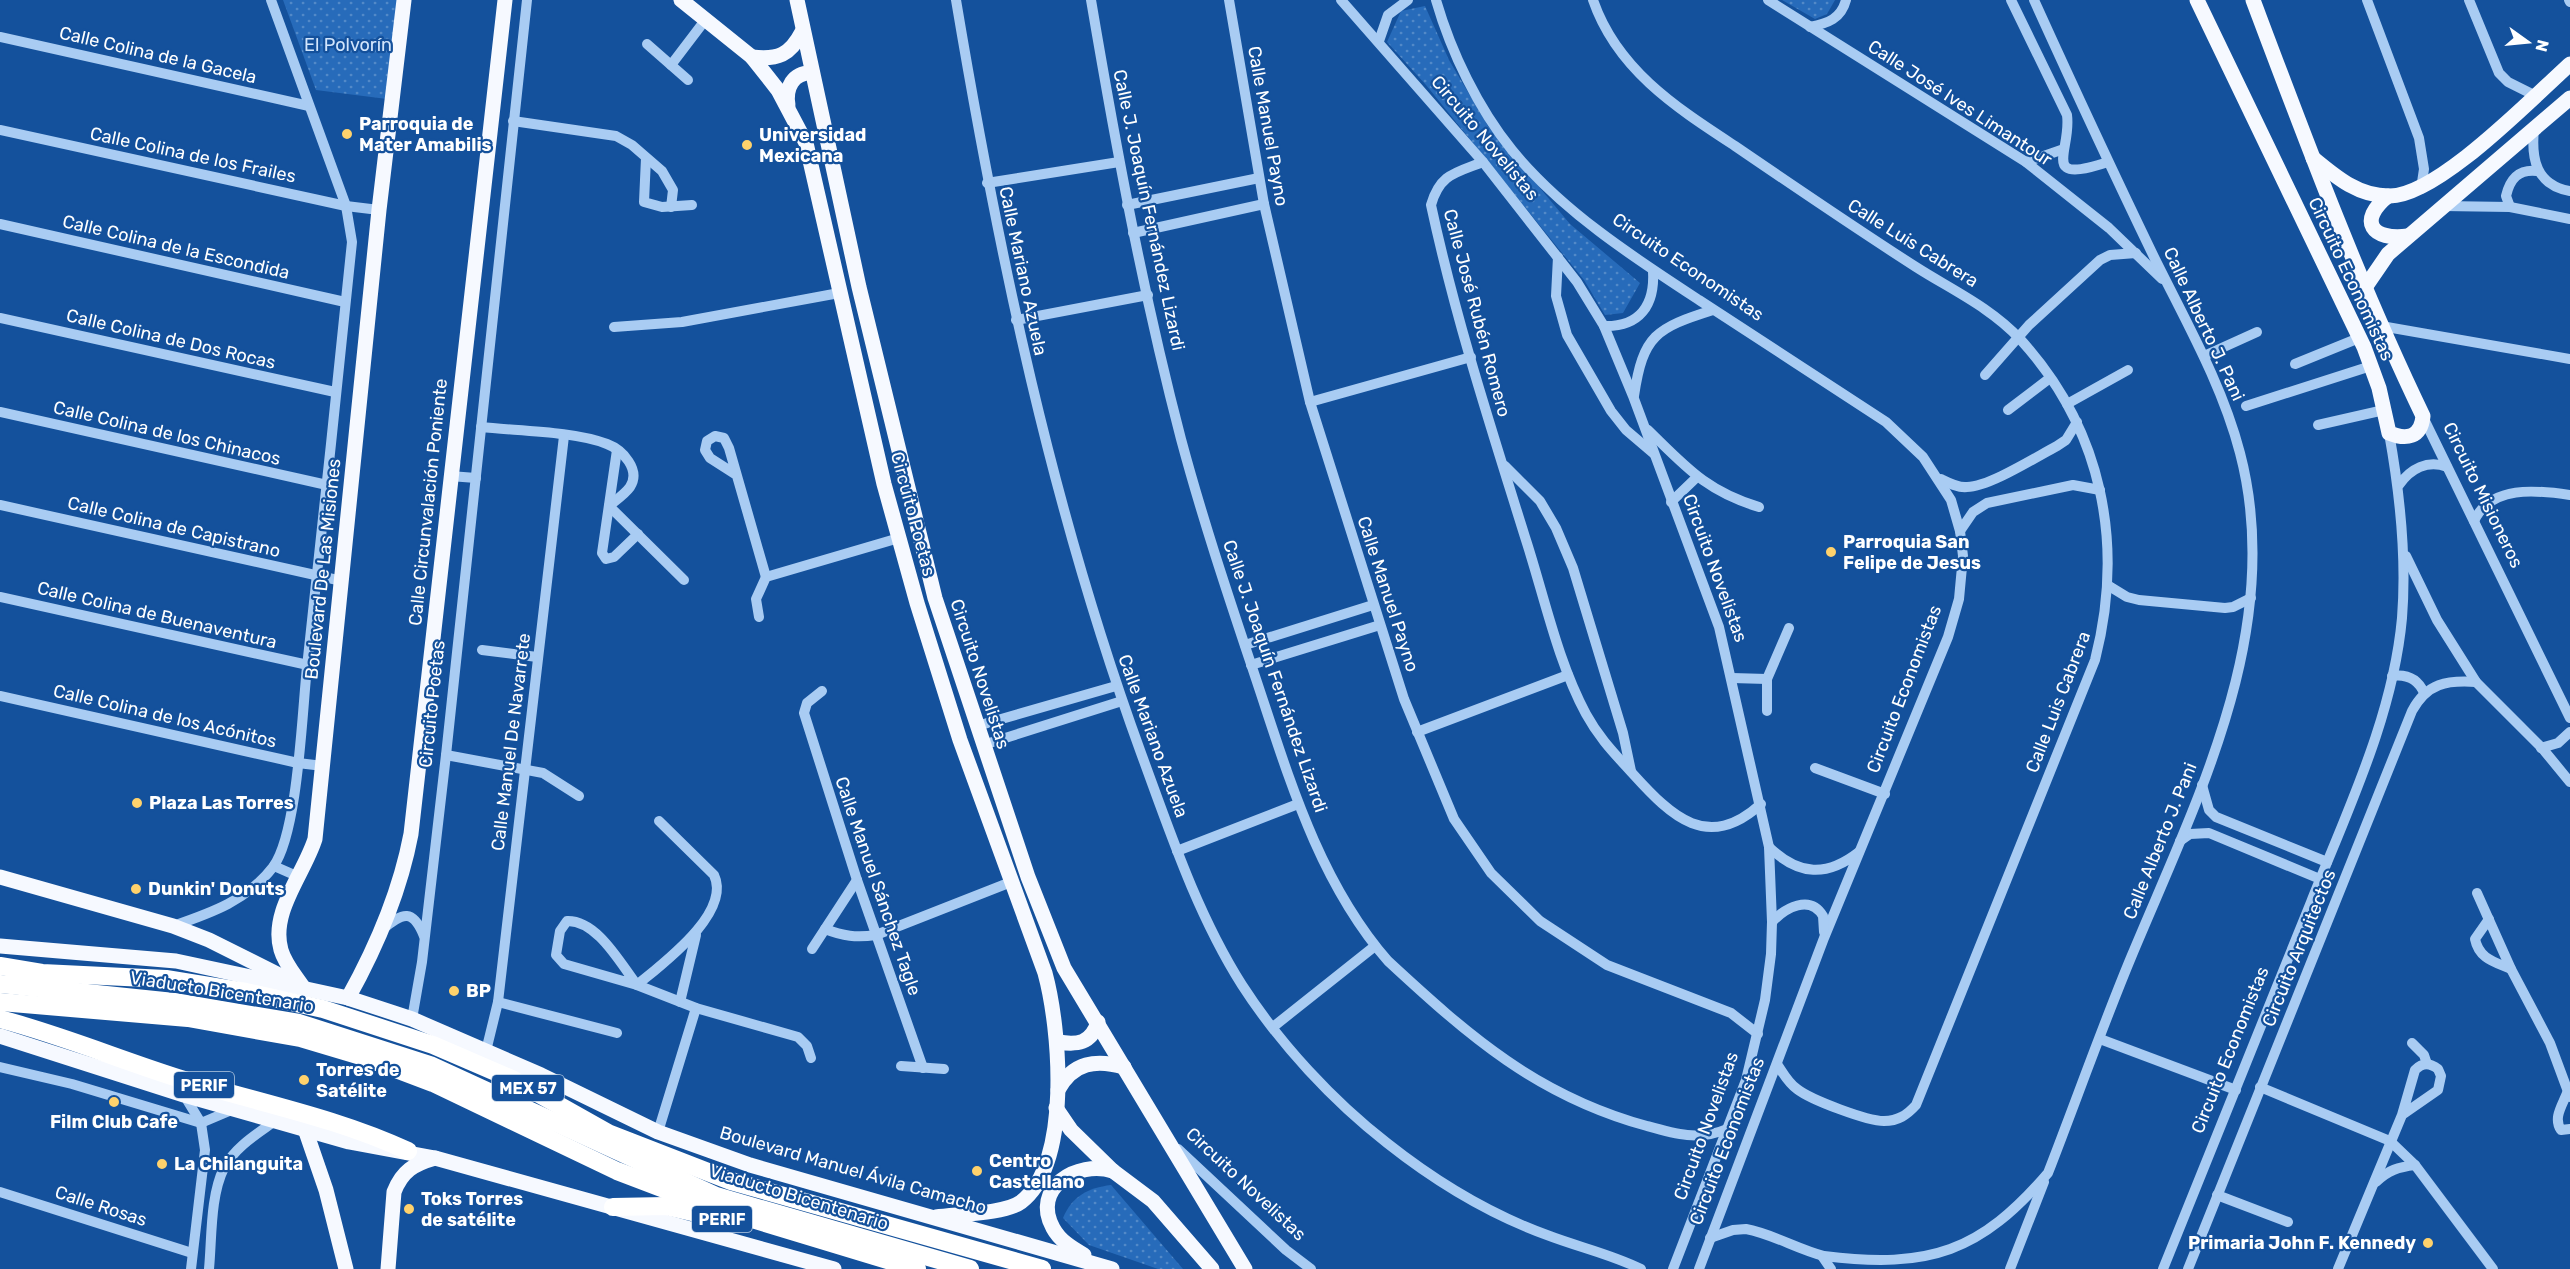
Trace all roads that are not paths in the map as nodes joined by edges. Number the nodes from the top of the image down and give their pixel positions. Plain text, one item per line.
1 (270, 0) edge
2 (404, 0) edge
3 (505, 0) edge
4 (527, 0) edge
5 (681, 0) edge
6 (796, 0) edge
7 (956, 0) edge
8 (1091, 0) edge
9 (1229, 0) edge
10 (1341, 0) edge
11 (1408, 0) edge
12 (1436, 0) edge
13 (1593, 0) edge
14 (1768, 0) edge
15 (1846, 0) edge
16 (2011, 0) edge
17 (2034, 0) edge
18 (2197, 0) edge
19 (2253, 0) edge
20 (2367, 0) edge
21 (2469, 0) edge
22 (706, 19) junction
23 (1810, 27) junction
24 (802, 32) junction
25 (0, 37) edge
26 (1379, 41) junction
27 (647, 44) dead end
28 (752, 57) junction
29 (2570, 63) edge
30 (671, 64) junction
31 (812, 73) junction
32 (688, 80) dead end
33 (2534, 95) junction
34 (2570, 98) edge
35 (309, 106) junction
36 (788, 106) junction
37 (513, 121) junction
38 (2534, 129) junction
39 (0, 130) edge
40 (2061, 150) junction
41 (646, 158) junction
42 (2312, 158) junction
43 (1119, 162) junction
44 (1483, 162) junction
45 (2026, 162) junction
46 (2108, 162) junction
47 (2537, 171) junction
48 (1259, 178) junction
49 (987, 183) junction
50 (2421, 189) junction
51 (2570, 191) edge
52 (2388, 196) junction
53 (1264, 204) junction
54 (1127, 205) junction
55 (346, 206) junction
56 (692, 206) dead end
57 (2442, 206) junction
58 (671, 207) junction
59 (2510, 207) junction
60 (379, 210) junction
61 (2570, 219) edge
62 (0, 224) edge
63 (1133, 232) junction
64 (2408, 236) junction
65 (2136, 253) junction
66 (1558, 257) junction
67 (1653, 270) junction
68 (2168, 285) junction
69 (2364, 289) junction
70 (839, 293) junction
71 (1148, 295) junction
72 (345, 302) junction
73 (1713, 310) junction
74 (0, 318) edge
75 (1016, 320) junction
76 (1604, 326) junction
77 (2381, 326) junction
78 (614, 327) dead end
79 (2257, 332) dead end
80 (2019, 338) junction
81 (2359, 338) junction
82 (2204, 356) junction
83 (1471, 357) junction
84 (2570, 359) edge
85 (2295, 364) dead end
86 (2371, 366) junction
87 (2128, 370) dead end
88 (1985, 375) dead end
89 (2050, 378) junction
90 (335, 392) junction
91 (1633, 396) junction
92 (1310, 402) junction
93 (2067, 404) junction
94 (2246, 406) dead end
95 (2008, 410) dead end
96 (2384, 410) junction
97 (0, 412) edge
98 (2423, 416) junction
99 (2077, 422) junction
100 (2318, 425) dead end
101 (481, 427) junction
102 (1645, 428) junction
103 (2389, 433) junction
104 (564, 436) junction
105 (617, 450) junction
106 (1653, 453) junction
107 (1503, 465) junction
108 (2447, 467) junction
109 (735, 474) junction
110 (450, 476) junction
111 (1697, 477) junction
112 (1938, 477) junction
113 (476, 478) junction
114 (327, 485) junction
115 (2398, 485) junction
116 (2100, 490) junction
117 (2570, 495) edge
118 (1671, 501) junction
119 (0, 505) edge
120 (609, 506) junction
121 (1759, 507) dead end
122 (2474, 521) junction
123 (1960, 531) junction
124 (638, 534) junction
125 (899, 538) junction
126 (2404, 552) junction
127 (318, 576) junction
128 (766, 577) junction
129 (684, 580) dead end
130 (342, 581) junction
131 (2109, 586) junction
132 (0, 597) edge
133 (2251, 598) junction
134 (1373, 605) junction
135 (759, 617) dead end
136 (1380, 625) junction
137 (1789, 627) dead end
138 (1245, 645) junction
139 (482, 650) dead end
140 (537, 657) junction
141 (308, 665) junction
142 (1251, 665) junction
143 (1568, 675) junction
144 (2392, 676) junction
145 (1732, 678) junction
146 (1767, 679) junction
147 (2476, 682) junction
148 (1116, 686) junction
149 (822, 691) dead end
150 (2424, 693) junction
151 (0, 696) edge
152 (1122, 701) junction
153 (1767, 711) dead end
154 (2570, 718) edge
155 (977, 726) junction
156 (1417, 732) junction
157 (2570, 732) edge
158 (983, 745) junction
159 (2541, 748) junction
160 (446, 755) junction
161 (298, 763) junction
162 (323, 766) junction
163 (2566, 766) edge
164 (524, 768) junction
165 (1815, 768) dead end
166 (1631, 771) junction
167 (2570, 782) edge
168 (2202, 784) junction
169 (1885, 794) junction
170 (579, 796) dead end
171 (1298, 804) junction
172 (1761, 804) junction
173 (659, 821) dead end
174 (2180, 841) junction
175 (1769, 847) junction
176 (1177, 851) junction
177 (1860, 852) junction
178 (2327, 862) junction
179 (274, 866) junction
180 (0, 877) edge
181 (298, 877) junction
182 (2320, 879) junction
183 (857, 880) junction
184 (1011, 882) junction
185 (2477, 893) dead end
186 (2489, 919) junction
187 (1772, 922) junction
188 (173, 926) junction
189 (825, 929) junction
190 (382, 930) junction
191 (696, 934) junction
192 (876, 935) junction
193 (1824, 938) junction
194 (425, 939) junction
195 (0, 946) edge
196 (1375, 946) junction
197 (812, 949) dead end
198 (0, 966) edge
199 (2511, 969) junction
200 (0, 984) edge
201 (637, 985) junction
202 (303, 987) junction
203 (348, 998) junction
204 (0, 1002) edge
205 (498, 1002) junction
206 (680, 1002) junction
207 (696, 1008) junction
208 (0, 1019) edge
209 (412, 1019) junction
210 (1098, 1022) junction
211 (1273, 1027) junction
212 (617, 1033) dead end
213 (1758, 1034) junction
214 (0, 1036) edge
215 (2100, 1039) junction
216 (1058, 1042) junction
217 (2412, 1043) dead end
218 (486, 1051) junction
219 (811, 1058) dead end
220 (1777, 1064) junction
221 (2427, 1064) junction
222 (901, 1066) dead end
223 (0, 1067) edge
224 (1124, 1067) junction
225 (923, 1068) junction
226 (944, 1069) dead end
227 (2260, 1087) junction
228 (1058, 1090) junction
229 (2236, 1090) junction
230 (184, 1095) junction
231 (2569, 1095) edge
232 (1056, 1108) junction
233 (234, 1109) junction
234 (2402, 1115) junction
235 (275, 1121) junction
236 (201, 1123) junction
237 (305, 1129) junction
238 (1727, 1129) junction
239 (2570, 1129) edge
240 (658, 1132) junction
241 (2390, 1141) junction
242 (1171, 1143) junction
243 (408, 1151) junction
244 (435, 1158) junction
245 (2415, 1165) junction
246 (1113, 1171) junction
247 (2048, 1173) junction
248 (2372, 1187) junction
249 (0, 1191) edge
250 (2217, 1195) junction
251 (613, 1207) junction
252 (936, 1216) junction
253 (2288, 1222) dead end
254 (1710, 1238) junction
255 (830, 1244) junction
256 (192, 1252) junction
257 (1822, 1256) junction
258 (1107, 1267) edge
259 (191, 1269) edge
260 (209, 1269) edge
261 (346, 1269) edge
262 (388, 1269) edge
263 (834, 1269) edge
264 (917, 1269) edge
265 (970, 1269) edge
266 (1042, 1269) edge
267 (1212, 1269) edge
268 (1245, 1269) edge
269 (1311, 1269) edge
270 (1641, 1269) edge
271 (1673, 1269) edge
272 (1699, 1269) edge
273 (1831, 1269) edge
274 (2010, 1269) edge
275 (2163, 1269) edge
276 (2188, 1269) edge
277 (2338, 1269) edge
278 (2493, 1269) edge

1 - 35 street, Boulevard De Las Misiones
2 - 60 main road, Boulevard De Las Misiones
3 - 110 main road, Calle Circunvalación Poniente
4 - 37 street, Circuito Poetas
5 - 22 main road, Circuito Poetas
6 - 24 main road, Circuito Novelistas
7 - 49 street, Calle Mariano Azuela
8 - 43 street, Calle J. Joaquín Fernández Lizardi
9 - 48 street, Calle Manuel Payno
10 - 26 street, Circuito Novelistas
11 - 26 street
12 - 67 street, Circuito Economistas
13 - 80 street, Calle Luis Cabrera
14 - 23 street, Calle José Ives Limantour
15 - 23 street
16 - 40 street
17 - 46 street, Calle Alberto J. Pani
18 - 81 main road, Circuito Economistas
19 - 42 main road, Circuito Misioneros
20 - 50 street
21 - 33 street
22 - 28 main road, Circuito Poetas
22 - 30 street
23 - 45 street, Calle José Ives Limantour
24 - 28 main road
24 - 31 main road, Circuito Novelistas
25 - 35 street, Calle Colina de la Gacela
26 - 44 street, Circuito Novelistas
27 - 30 street
28 - 36 main road, Circuito Poetas
29 - 33 main road
30 - 32 street
31 - 36 main road
31 - 155 main road, Circuito Novelistas
33 - 50 main road
34 - 38 main road
35 - 55 street, Boulevard De Las Misiones
36 - 70 main road, Circuito Poetas
37 - 41 street
37 - 101 street, Circuito Poetas
38 - 47 street
38 - 57 main road
39 - 55 street, Calle Colina de los Frailes
40 - 45 street
40 - 46 street
41 - 58 street
41 - 58 street
42 - 52 main road
42 - 69 main road, Circuito Misioneros
43 - 49 street
43 - 54 street, Calle J. Joaquín Fernández Lizardi
44 - 66 street, Circuito Novelistas
44 - 83 street, Calle José Rubén Romero
45 - 65 street, Calle José Ives Limantour
46 - 68 street, Calle Alberto J. Pani
47 - 51 street
47 - 59 street
48 - 53 street, Calle Manuel Payno
48 - 54 street
49 - 75 street, Calle Mariano Azuela
50 - 52 main road
52 - 64 main road
53 - 63 street
53 - 92 street, Calle Manuel Payno
54 - 63 street, Calle J. Joaquín Fernández Lizardi
55 - 60 street, Calle Colina de los Frailes
55 - 72 street, Boulevard De Las Misiones
56 - 58 street
57 - 59 street
57 - 64 main road
59 - 61 street
60 - 130 main road, Boulevard De Las Misiones
62 - 72 street, Calle Colina de la Escondida
63 - 71 street, Calle J. Joaquín Fernández Lizardi
64 - 69 main road
65 - 68 street, Calle José Ives Limantour
65 - 80 street
66 - 76 street, Circuito Novelistas
66 - 106 street
67 - 73 street, Circuito Economistas
67 - 76 street
68 - 82 street, Calle Alberto J. Pani
69 - 77 main road, Circuito Misioneros
70 - 78 street
70 - 125 main road, Circuito Poetas
71 - 75 street
71 - 138 street, Calle J. Joaquín Fernández Lizardi
72 - 90 street, Boulevard De Las Misiones
73 - 91 street
73 - 112 street, Circuito Economistas
74 - 90 street, Calle Colina de Dos Rocas
75 - 148 street, Calle Mariano Azuela
76 - 91 street, Circuito Novelistas
77 - 84 street
77 - 98 main road, Circuito Misioneros
79 - 82 street
80 - 88 street
80 - 89 street, Calle Luis Cabrera
81 - 85 street
81 - 86 main road, Circuito Economistas
82 - 133 street, Calle Alberto J. Pani
83 - 92 street
83 - 107 street, Calle José Rubén Romero
86 - 94 street
86 - 96 main road, Circuito Economistas
87 - 93 street
89 - 93 street, Calle Luis Cabrera
89 - 95 street
90 - 114 street, Boulevard De Las Misiones
91 - 102 street, Circuito Novelistas
92 - 134 street, Calle Manuel Payno
93 - 99 street, Calle Luis Cabrera
96 - 100 street
96 - 103 main road, Circuito Economistas
97 - 114 street, Calle Colina de los Chinacos
98 - 103 main road
98 - 108 street, Circuito Misioneros
99 - 112 street
99 - 116 street, Calle Luis Cabrera
101 - 104 street
101 - 113 street, Circuito Poetas
102 - 106 street, Circuito Novelistas
102 - 111 street
103 - 115 street, Circuito Economistas
104 - 105 street
104 - 140 street, Calle Manuel De Navarrete
105 - 120 street
105 - 120 street
106 - 118 street, Circuito Novelistas
107 - 143 street, Calle José Rubén Romero
107 - 166 street, Calle José Rubén Romero
108 - 115 street
108 - 122 street, Circuito Misioneros
109 - 109 street
109 - 128 street
110 - 113 street
110 - 190 main road, Calle Circunvalación Poniente
111 - 118 street
111 - 121 street
112 - 123 street, Circuito Economistas
113 - 160 street, Circuito Poetas
114 - 127 street, Boulevard De Las Misiones
115 - 126 street, Circuito Economistas
116 - 123 street
116 - 131 street, Calle Luis Cabrera
117 - 122 street
118 - 145 street, Circuito Novelistas
119 - 127 street, Calle Colina de Capistrano
120 - 124 street
120 - 124 street
122 - 154 street, Circuito Misioneros
123 - 169 street, Circuito Economistas
124 - 129 street
125 - 128 street
125 - 184 main road, Circuito Poetas
126 - 144 street, Circuito Economistas
126 - 147 street
127 - 130 street, Calle Colina de Capistrano
127 - 141 street, Boulevard De Las Misiones
128 - 135 street
130 - 162 main road, Boulevard De Las Misiones
131 - 133 street
131 - 220 street, Calle Luis Cabrera
132 - 141 street, Calle Colina de Buenaventura
133 - 168 street, Calle Alberto J. Pani
134 - 136 street, Calle Manuel Payno
134 - 138 street
136 - 142 street
136 - 156 street, Calle Manuel Payno
137 - 146 street
138 - 142 street, Calle J. Joaquín Fernández Lizardi
139 - 140 street
140 - 164 street, Calle Manuel De Navarrete
141 - 161 street, Boulevard De Las Misiones
142 - 171 street, Calle J. Joaquín Fernández Lizardi
143 - 156 street
143 - 166 street, Calle José Rubén Romero
144 - 150 street
144 - 178 street, Circuito Economistas
145 - 146 street
145 - 172 street, Circuito Novelistas
146 - 153 street
147 - 150 street
147 - 159 street
148 - 152 street, Calle Mariano Azuela
148 - 155 street
149 - 183 street, Calle Manuel Sánchez Tagle
150 - 227 street, Circuito Arquitectos
151 - 161 street, Calle Colina de los Acónitos
152 - 158 street
152 - 176 street, Calle Mariano Azuela
155 - 158 main road, Circuito Novelistas
156 - 213 street, Calle Manuel Payno
157 - 159 street
158 - 210 main road, Circuito Novelistas
159 - 163 street
160 - 164 street
160 - 194 street, Circuito Poetas
161 - 162 street, Calle Colina de los Acónitos
161 - 179 street, Boulevard De Las Misiones
162 - 181 main road, Boulevard De Las Misiones
163 - 167 street
164 - 170 street
164 - 205 street, Calle Manuel De Navarrete
165 - 169 street
166 - 172 street, Calle José Rubén Romero
168 - 174 street, Calle Alberto J. Pani
168 - 178 street
169 - 177 street, Circuito Economistas
171 - 176 street
171 - 196 street, Calle J. Joaquín Fernández Lizardi
172 - 175 street, Circuito Novelistas
173 - 191 street
174 - 182 street
174 - 215 street, Calle Alberto J. Pani
175 - 177 street
175 - 187 street, Circuito Novelistas
176 - 211 street, Calle Mariano Azuela
177 - 193 street, Circuito Economistas
178 - 182 street, Circuito Economistas
179 - 181 street
179 - 188 street, Boulevard De Las Misiones
180 - 188 main road
181 - 202 main road, Boulevard De Las Misiones
182 - 229 street, Circuito Economistas
183 - 189 street
183 - 192 street, Calle Manuel Sánchez Tagle
184 - 192 street
184 - 216 main road, Circuito Poetas
185 - 186 street
186 - 199 street
186 - 199 street
187 - 193 street
187 - 213 street, Circuito Novelistas
188 - 202 main road
189 - 192 street
189 - 197 street
190 - 194 street
190 - 203 main road, Calle Circunvalación Poniente
191 - 201 street
191 - 206 street
192 - 225 street, Calle Manuel Sánchez Tagle
193 - 220 street, Circuito Economistas
194 - 209 street, Circuito Poetas
195 - 202 main road, Boulevard Manuel Ávila Camacho
196 - 211 street
196 - 238 street, Calle J. Joaquín Fernández Lizardi
198 - 266 highway, MEX 57
199 - 231 street
200 - 265 highway, Viaducto Bicentenario
201 - 201 street
201 - 206 street
202 - 203 main road, Boulevard Manuel Ávila Camacho
203 - 209 main road, Boulevard Manuel Ávila Camacho
204 - 255 highway, MEX 57
205 - 212 street
205 - 218 street, Calle Manuel De Navarrete
206 - 207 street
207 - 219 street
207 - 240 street
208 - 243 highway, PERIF
209 - 218 main road, Boulevard Manuel Ávila Camacho
210 - 216 main road
210 - 224 main road, Circuito Novelistas
211 - 270 street, Calle Mariano Azuela
213 - 238 street, Circuito Novelistas
214 - 230 main road
215 - 229 street
215 - 247 street, Calle Alberto J. Pani
216 - 228 main road, Circuito Poetas
217 - 221 street
218 - 240 main road, Boulevard Manuel Ávila Camacho
220 - 254 street, Circuito Economistas
221 - 234 street
221 - 234 street
222 - 225 street
223 - 236 street
224 - 228 main road
224 - 242 main road, Circuito Novelistas
225 - 226 street
227 - 241 street
227 - 250 street, Circuito Arquitectos
228 - 232 main road, Circuito Poetas
229 - 275 street, Circuito Economistas
230 - 233 main road
230 - 236 street
231 - 239 street
232 - 246 main road
232 - 252 main road, Circuito Poetas
233 - 235 main road
233 - 236 street
234 - 241 street
235 - 237 main road
235 - 260 street
236 - 256 street
237 - 243 main road
237 - 261 main road
238 - 271 street, Circuito Novelistas
240 - 252 main road, Boulevard Manuel Ávila Camacho
241 - 245 street
241 - 248 street
242 - 268 main road
242 - 269 street, Circuito Novelistas
243 - 244 main road
244 - 251 main road
244 - 262 main road
245 - 248 street
245 - 278 street
246 - 258 main road
246 - 267 main road
247 - 257 street, Calle Alberto J. Pani
247 - 274 street
248 - 277 street
249 - 256 street, Calle Rosas
250 - 253 street
250 - 276 street, Circuito Arquitectos
251 - 255 highway, PERIF
251 - 263 main road
252 - 258 main road, Boulevard Manuel Ávila Camacho
254 - 257 street, Calle Alberto J. Pani
254 - 272 street, Circuito Economistas
255 - 264 highway, MEX 57
256 - 259 street
257 - 273 street

